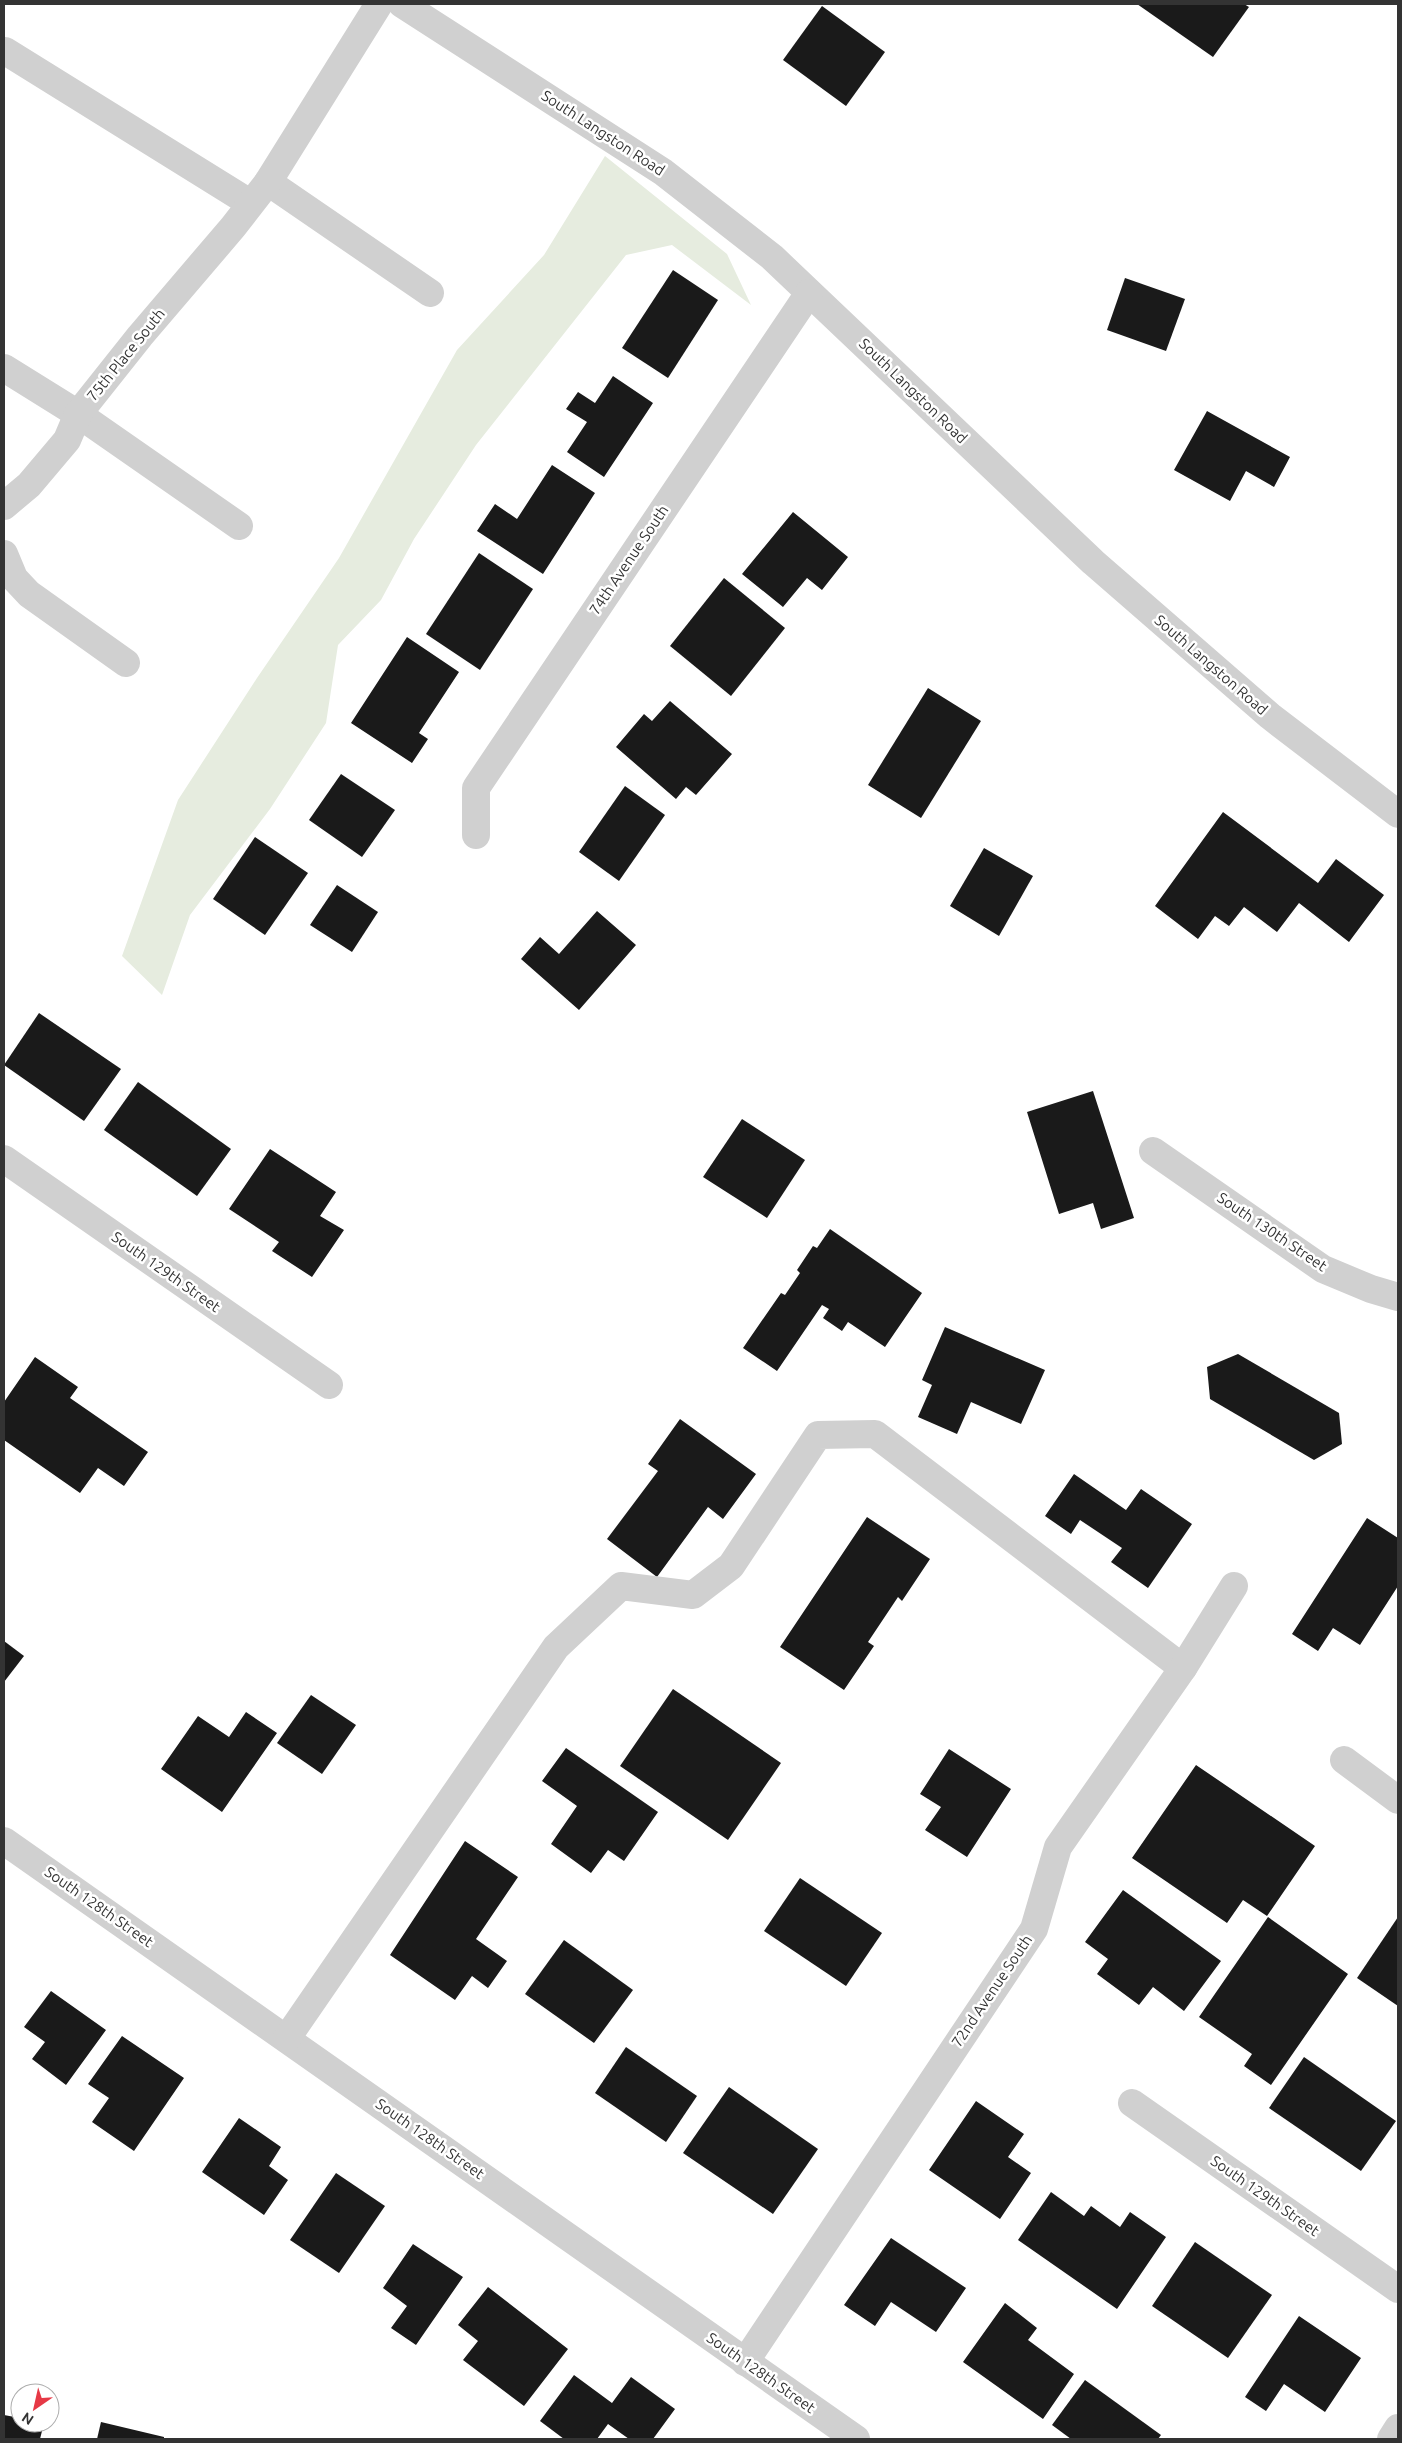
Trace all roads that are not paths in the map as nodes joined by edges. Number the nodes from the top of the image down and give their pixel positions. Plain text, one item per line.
1 (379, 4) edge
2 (402, 4) edge
3 (4, 51) edge
4 (268, 182) junction
5 (250, 203) junction
6 (430, 293) dead end
7 (809, 293) junction
8 (4, 368) edge
9 (78, 414) junction
10 (4, 506) edge
11 (239, 526) dead end
12 (4, 554) edge
13 (126, 664) dead end
14 (1398, 814) edge
15 (476, 834) dead end
16 (1154, 1151) dead end
17 (4, 1159) edge
18 (1398, 1297) edge
19 (329, 1385) dead end
20 (1234, 1586) dead end
21 (1183, 1668) junction
22 (1344, 1760) dead end
23 (1398, 1800) edge
24 (4, 1841) edge
25 (287, 2038) junction
26 (1132, 2103) dead end
27 (1398, 2289) edge
28 (745, 2362) junction
29 (1398, 2428) edge
30 (856, 2439) edge
31 (1391, 2439) edge

1 - 4 street, 75th Place South
2 - 7 street, South Langston Road
3 - 5 street
4 - 5 street, 75th Place South
4 - 6 street
5 - 9 street, 75th Place South
7 - 14 street, South Langston Road
7 - 15 street, 74th Avenue South
8 - 9 street
9 - 10 street, 75th Place South
9 - 11 street
12 - 13 street
16 - 18 street, South 130th Street
17 - 19 street, South 129th Street
20 - 21 street, 72nd Avenue South
21 - 25 street
21 - 28 street, 72nd Avenue South
22 - 23 street
24 - 25 street, South 128th Street
25 - 28 street, South 128th Street
26 - 27 street, South 129th Street
28 - 30 street, South 128th Street
29 - 31 street

